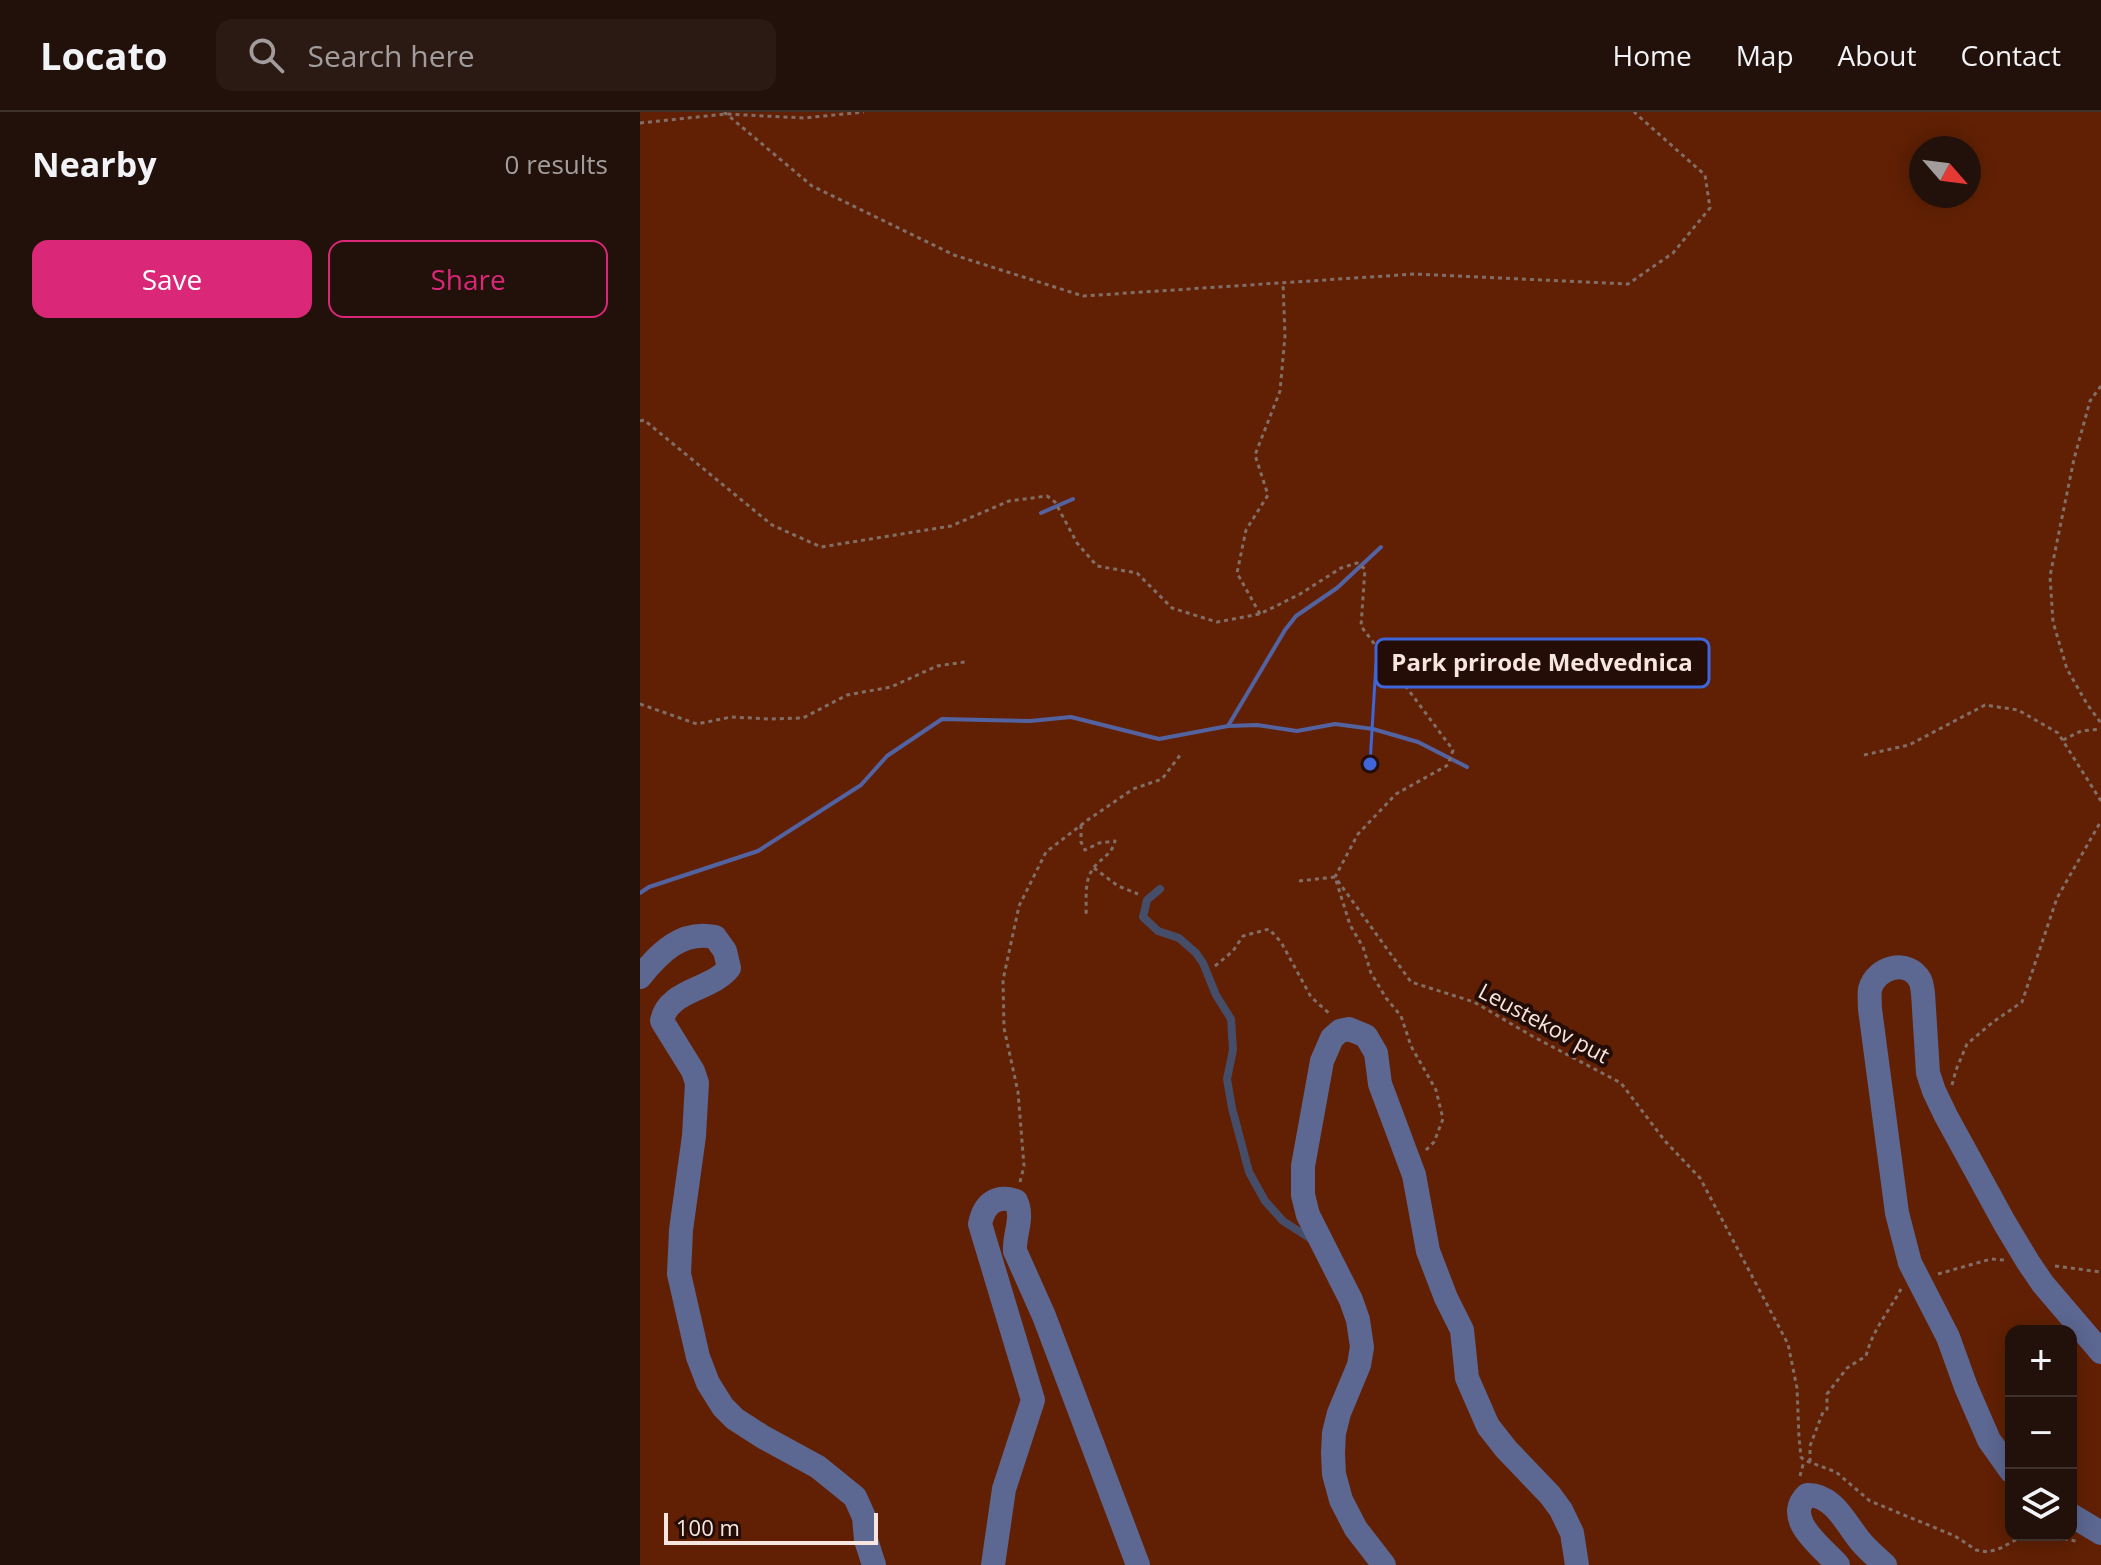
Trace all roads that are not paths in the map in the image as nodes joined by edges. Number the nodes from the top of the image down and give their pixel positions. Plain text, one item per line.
1 (1160, 889) dead end
2 (640, 977) edge
3 (1325, 1248) junction
4 (2101, 1352) edge
5 (2010, 1469) edge
6 (874, 1565) edge
7 (993, 1565) edge
8 (1138, 1565) edge
9 (1384, 1565) edge
10 (1577, 1565) edge
11 (1838, 1565) edge
12 (1885, 1565) edge

1 - 3 lane
2 - 6 main road
3 - 9 main road
3 - 10 main road
4 - 5 main road
7 - 8 main road
11 - 12 main road

